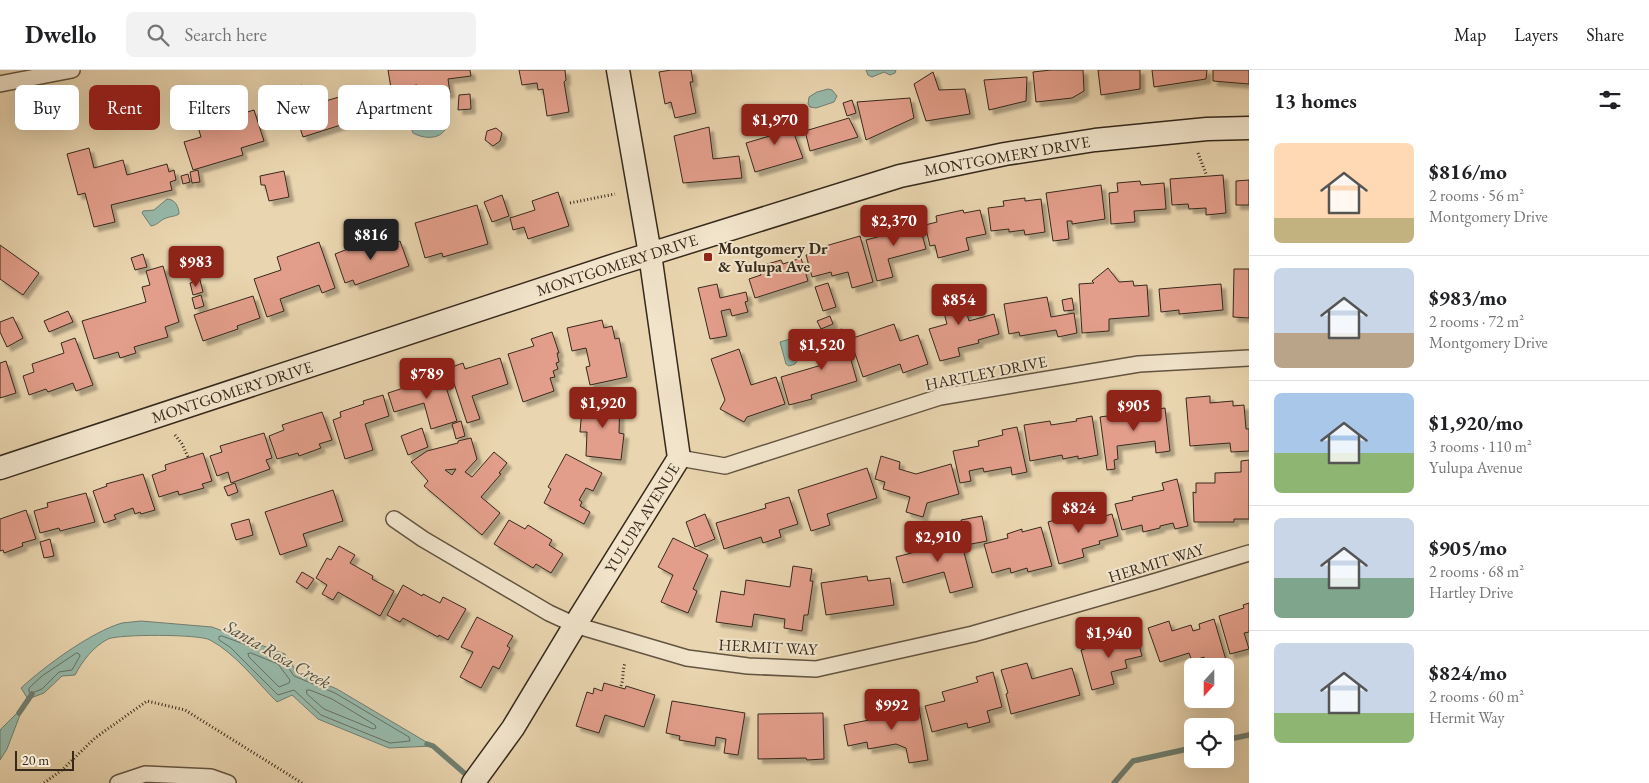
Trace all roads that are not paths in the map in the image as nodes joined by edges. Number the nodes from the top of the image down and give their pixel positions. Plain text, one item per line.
1 (72, 70) edge
2 (618, 70) edge
3 (0, 84) edge
4 (1249, 128) edge
5 (650, 254) junction
6 (1249, 358) edge
7 (679, 458) junction
8 (0, 468) edge
9 (394, 520) dead end
10 (1249, 553) edge
11 (575, 625) junction
12 (118, 783) edge
13 (228, 783) edge
14 (473, 783) edge

1 - 3 street
2 - 5 main road, YULUPA AVENUE
4 - 5 main road, MONTGOMERY DRIVE
5 - 7 main road, YULUPA AVENUE
5 - 8 main road, MONTGOMERY DRIVE
6 - 7 street, HARTLEY DRIVE
7 - 11 main road, YULUPA AVENUE
9 - 11 street, HERMIT WAY
10 - 11 street, HERMIT WAY
11 - 14 main road, YULUPA AVENUE
12 - 13 street

